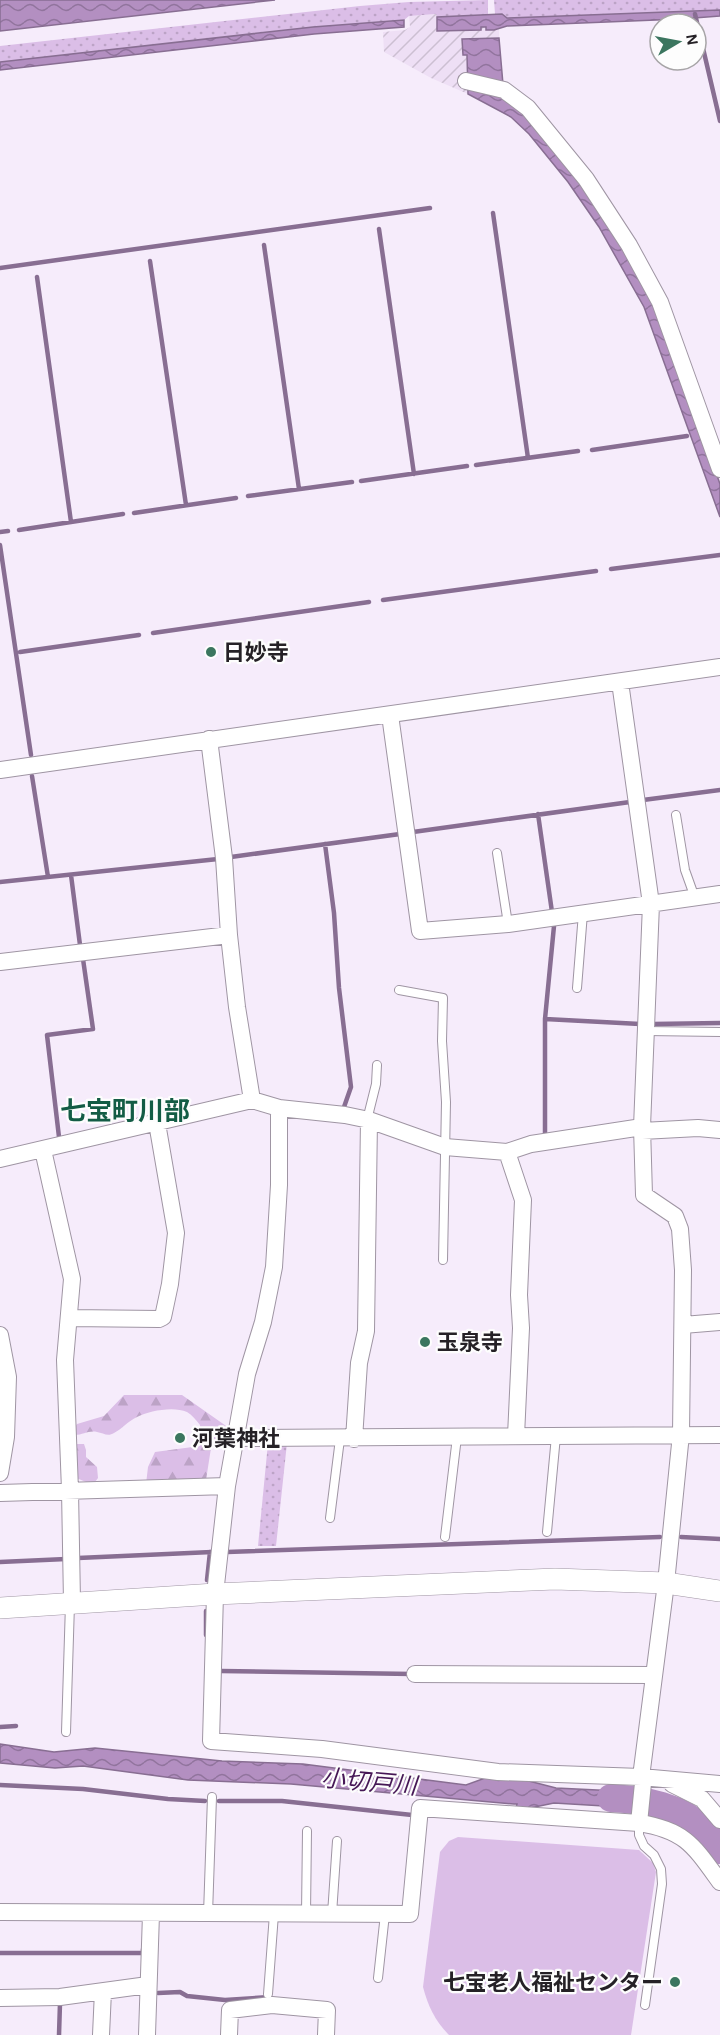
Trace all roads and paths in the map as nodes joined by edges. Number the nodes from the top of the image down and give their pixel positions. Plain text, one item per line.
1 (467, 81) dead end
2 (720, 469) edge
3 (720, 668) edge
4 (620, 682) junction
5 (390, 715) junction
6 (209, 739) junction
7 (0, 770) edge
8 (676, 815) dead end
9 (497, 853) dead end
10 (720, 894) edge
11 (695, 898) junction
12 (651, 904) junction
13 (583, 914) junction
14 (508, 924) junction
15 (229, 935) junction
16 (0, 962) edge
17 (577, 988) dead end
18 (399, 990) dead end
19 (646, 1030) junction
20 (720, 1032) edge
21 (377, 1065) dead end
22 (252, 1100) junction
23 (279, 1108) junction
24 (368, 1120) junction
25 (157, 1123) junction
26 (642, 1129) junction
27 (720, 1130) edge
28 (445, 1147) junction
29 (43, 1150) junction
30 (507, 1152) junction
31 (0, 1159) edge
32 (443, 1260) dead end
33 (69, 1318) junction
34 (720, 1322) edge
35 (683, 1325) junction
36 (0, 1335) edge
37 (681, 1434) junction
38 (516, 1436) junction
39 (556, 1436) junction
40 (720, 1436) edge
41 (457, 1437) junction
42 (235, 1438) junction
43 (347, 1438) junction
44 (0, 1473) edge
45 (227, 1486) junction
46 (70, 1490) junction
47 (0, 1493) edge
48 (330, 1518) dead end
49 (547, 1532) dead end
50 (445, 1537) dead end
51 (666, 1584) junction
52 (720, 1591) edge
53 (215, 1594) junction
54 (71, 1603) junction
55 (0, 1608) edge
56 (415, 1674) dead end
57 (653, 1675) junction
58 (66, 1732) dead end
59 (663, 1779) junction
60 (642, 1780) junction
61 (720, 1784) edge
62 (212, 1797) dead end
63 (639, 1819) junction
64 (720, 1820) edge
65 (307, 1831) dead end
66 (337, 1841) dead end
67 (720, 1882) edge
68 (0, 1912) edge
69 (151, 1914) junction
70 (208, 1914) junction
71 (274, 1914) junction
72 (306, 1914) junction
73 (332, 1914) junction
74 (385, 1914) junction
75 (378, 1978) dead end
76 (148, 1985) junction
77 (103, 1991) junction
78 (268, 1994) dead end
79 (0, 1998) edge
80 (645, 2005) dead end
81 (101, 2035) edge
82 (147, 2035) edge
83 (229, 2035) edge
84 (326, 2035) edge

1 - 2 street
3 - 4 street
4 - 5 street
4 - 12 street
5 - 6 street
5 - 14 street
6 - 7 street
6 - 15 street
8 - 11 lane
9 - 14 lane
10 - 11 street
11 - 12 street
12 - 13 street
12 - 19 street
13 - 14 street
13 - 17 lane
15 - 16 street
15 - 22 street
18 - 28 lane
19 - 20 lane
19 - 26 street
21 - 24 lane
22 - 23 street
22 - 25 street
23 - 24 street
23 - 42 street
24 - 28 street
24 - 43 street
25 - 29 street
25 - 33 street
26 - 27 street
26 - 30 street
26 - 35 street
28 - 30 street
28 - 32 lane
29 - 31 street
29 - 33 street
30 - 38 street
33 - 46 street
34 - 35 street
35 - 37 street
36 - 44 street
37 - 39 street
37 - 40 street
37 - 51 street
38 - 39 street
38 - 41 street
39 - 49 lane
41 - 43 street
41 - 50 lane
42 - 43 street
42 - 45 street
43 - 48 lane
45 - 46 street
45 - 53 street
46 - 47 street
46 - 54 street
51 - 52 street
51 - 53 street
51 - 57 street
53 - 54 street
53 - 60 street
54 - 55 street
54 - 58 lane
56 - 57 street
57 - 60 street
59 - 60 street
59 - 61 street
59 - 64 street
60 - 63 street
62 - 70 lane
63 - 67 street
63 - 74 street
63 - 80 lane
65 - 72 lane
66 - 73 lane
68 - 69 street
69 - 70 street
69 - 76 street
70 - 71 street
71 - 72 street
71 - 78 lane
72 - 73 street
73 - 74 street
74 - 75 lane
76 - 77 street
76 - 82 street
77 - 79 street
77 - 81 street
83 - 84 street

